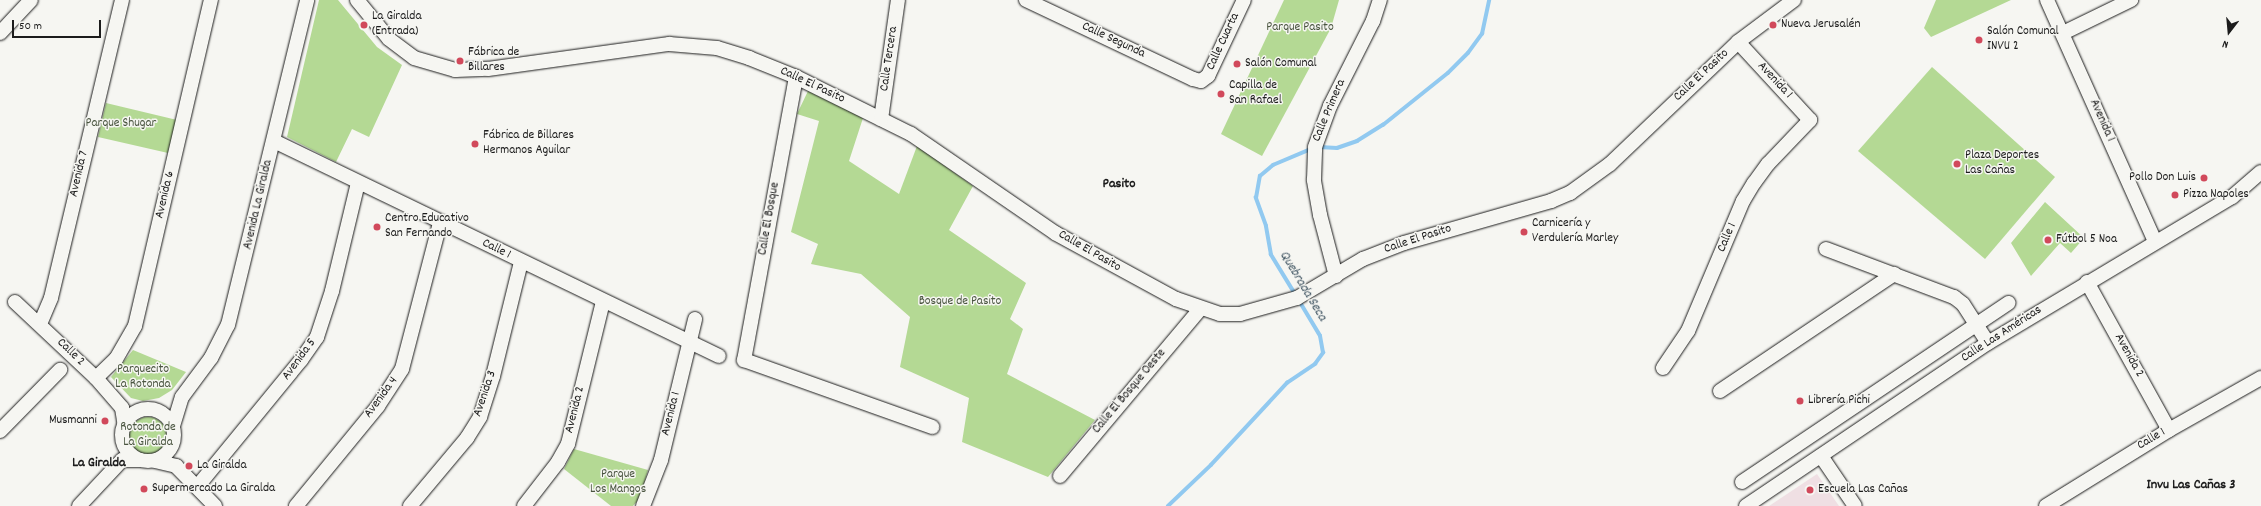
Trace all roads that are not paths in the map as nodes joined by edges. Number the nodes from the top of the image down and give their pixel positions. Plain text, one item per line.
1 (31, 0) edge
2 (122, 0) edge
3 (211, 0) edge
4 (307, 0) edge
5 (357, 0) edge
6 (898, 0) edge
7 (1026, 0) edge
8 (1244, 0) edge
9 (1380, 0) edge
10 (1794, 0) edge
11 (2047, 0) edge
12 (2131, 0) edge
13 (0, 33) edge
14 (2063, 33) junction
15 (1738, 42) junction
16 (796, 77) junction
17 (1201, 80) joint
18 (881, 119) junction
19 (1810, 120) joint
20 (274, 142) junction
21 (2261, 172) edge
22 (358, 183) junction
23 (440, 223) junction
24 (2155, 242) junction
25 (1826, 249) dead end
26 (521, 262) junction
27 (1894, 274) junction
28 (1336, 276) junction
29 (2087, 282) junction
30 (15, 302) dead end
31 (602, 302) junction
32 (2008, 303) dead end
33 (1200, 309) junction
34 (695, 319) dead end
35 (1975, 323) junction
36 (40, 324) junction
37 (689, 342) junction
38 (1988, 343) junction
39 (719, 356) dead end
40 (1663, 368) dead end
41 (60, 370) dead end
42 (96, 378) junction
43 (2261, 378) edge
44 (1720, 391) dead end
45 (182, 397) junction
46 (122, 408) junction
47 (139, 411) junction
48 (157, 411) junction
49 (1844, 414) junction
50 (125, 426) junction
51 (932, 427) dead end
52 (2169, 430) junction
53 (0, 431) edge
54 (1856, 432) junction
55 (173, 433) junction
56 (124, 444) junction
57 (1821, 456) junction
58 (122, 460) junction
59 (140, 460) junction
60 (154, 461) junction
61 (176, 466) junction
62 (1060, 476) dead end
63 (1742, 482) dead end
64 (197, 487) junction
65 (84, 504) edge
66 (215, 506) edge
67 (296, 506) edge
68 (410, 506) edge
69 (524, 506) edge
70 (643, 506) edge
71 (1746, 506) edge
72 (1855, 506) edge
73 (2046, 506) edge

1 - 13 street
2 - 36 street, Avenida 7
3 - 42 street, Avenida 6
4 - 20 street, Avenida La Giralda
5 - 16 street, Calle El Pasito
6 - 18 street, Calle Tercera
7 - 17 street, Calle Segunda
8 - 17 street, Calle Cuarta
9 - 28 street, Calle Primera
10 - 15 street, Calle El Pasito
11 - 14 street, Avenida 1
12 - 14 street
14 - 24 street, Avenida 1
15 - 19 street, Avenida 1
15 - 28 street, Calle El Pasito
16 - 18 street, Calle El Pasito
16 - 51 street, Calle El Bosque
18 - 33 street, Calle El Pasito
19 - 40 street, Calle 1
20 - 22 street, Calle 1
20 - 45 street, Avenida La Giralda
21 - 24 street, Calle Las Américas
22 - 23 street, Calle 1
22 - 64 street, Avenida 5
23 - 26 street, Calle 1
23 - 67 street, Avenida 4
24 - 29 street, Calle Las Américas
25 - 27 street
26 - 31 street, Calle 1
26 - 68 street, Avenida 3
27 - 35 street
27 - 44 street
28 - 33 street, Calle El Pasito
29 - 38 street, Calle Las Américas
29 - 52 street, Avenida 2
30 - 36 street, Calle 2
31 - 37 street, Calle 1
31 - 69 street, Avenida 2
32 - 35 street, Calle Las Américas
33 - 62 street, Calle El Bosque Oeste
34 - 37 street, Avenida 1
35 - 38 street
35 - 49 street, Calle Las Américas
36 - 42 street, Calle 2
37 - 39 street, Calle 1
37 - 70 street, Avenida 1
38 - 54 street, Calle Las Américas
41 - 53 street
42 - 46 street, Calle 2
43 - 52 street, Calle 1
45 - 48 street, Avenida La Giralda
45 - 55 street, Avenida La Giralda
46 - 47 street
46 - 50 street
47 - 48 street
47 - 50 street
48 - 55 street
49 - 54 street
49 - 63 street, Calle Las Américas
50 - 56 street
52 - 73 street, Calle 1
54 - 57 street, Calle Las Américas
55 - 60 street
55 - 61 street
56 - 58 street
56 - 59 street
57 - 71 street, Calle Las Américas
57 - 72 street
58 - 59 street
58 - 65 street
59 - 60 street
60 - 61 street
61 - 64 street
64 - 66 street

